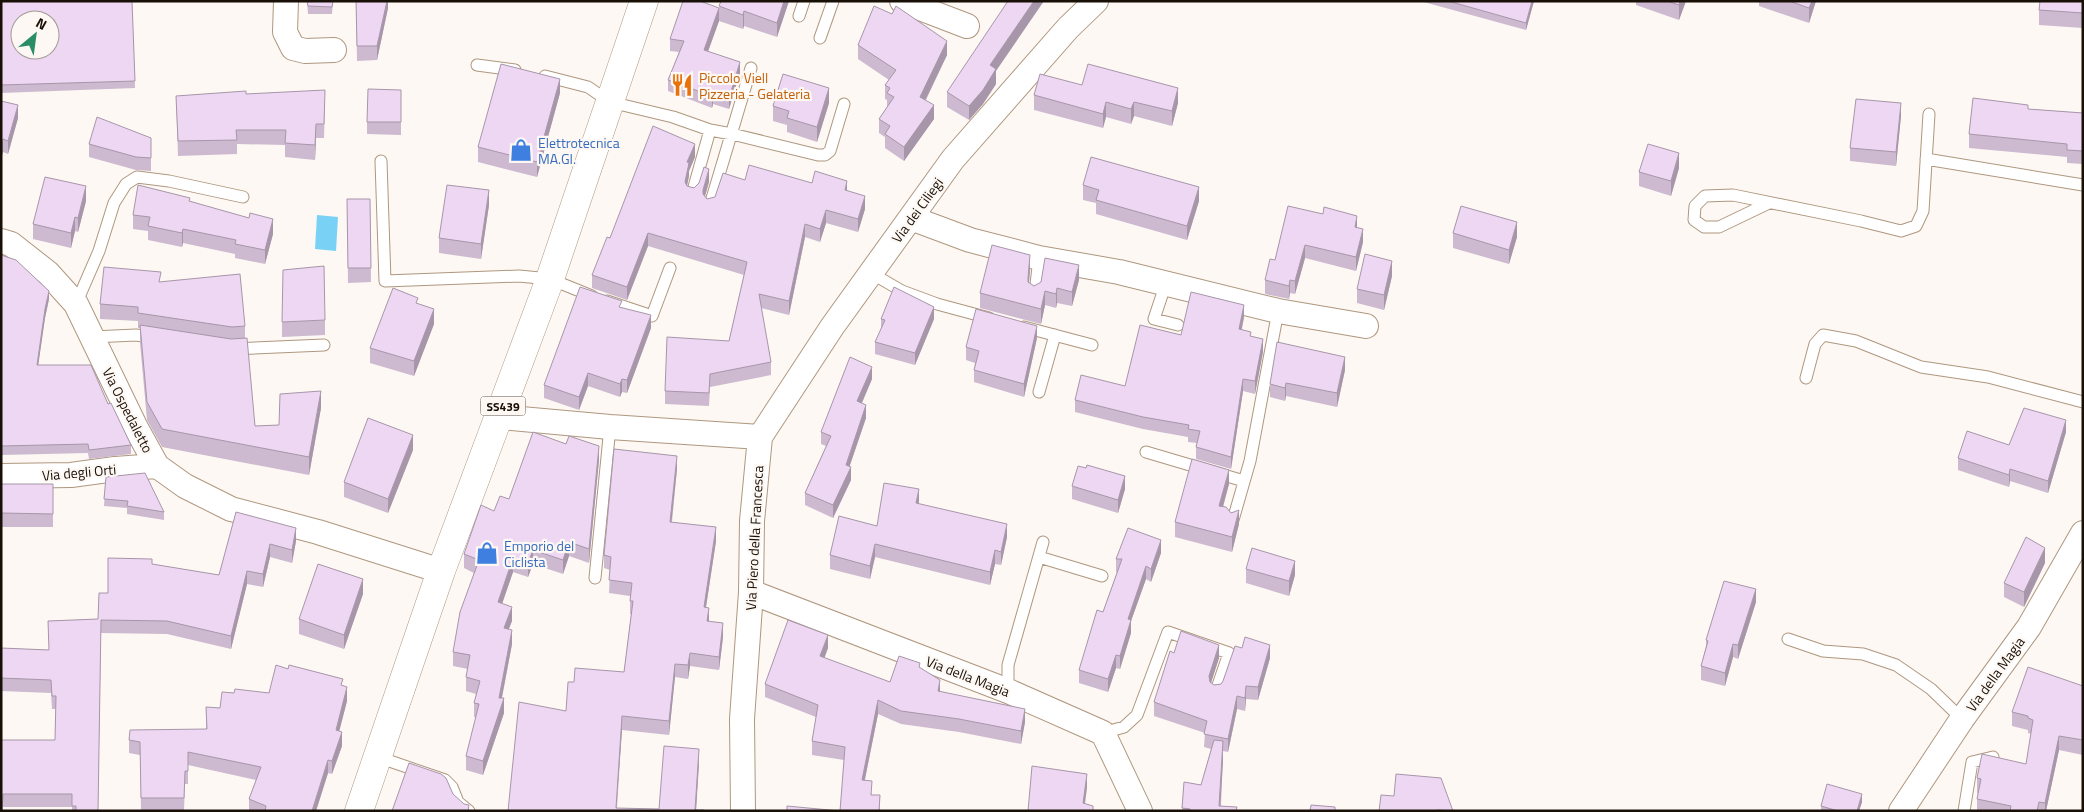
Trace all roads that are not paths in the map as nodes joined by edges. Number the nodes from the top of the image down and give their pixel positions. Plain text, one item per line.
1 (286, 1) edge
2 (644, 1) edge
3 (804, 1) edge
4 (833, 1) edge
5 (902, 1) edge
6 (1096, 1) edge
7 (927, 6) edge
8 (799, 16) dead end
9 (967, 26) dead end
10 (820, 38) dead end
11 (334, 50) dead end
12 (477, 65) dead end
13 (752, 68) dead end
14 (610, 102) junction
15 (844, 104) dead end
16 (1929, 114) dead end
17 (710, 130) junction
18 (732, 134) junction
19 (1926, 159) junction
20 (381, 161) dead end
21 (2083, 185) edge
22 (692, 194) edge
23 (243, 197) dead end
24 (1768, 203) junction
25 (710, 205) edge
26 (911, 218) junction
27 (1, 241) edge
28 (1039, 258) junction
29 (670, 268) dead end
30 (871, 273) junction
31 (550, 279) junction
32 (1166, 283) junction
33 (1034, 293) edge
34 (76, 304) junction
35 (1278, 311) junction
36 (1178, 324) dead end
37 (1366, 326) dead end
38 (1056, 335) junction
39 (92, 337) junction
40 (165, 339) edge
41 (1092, 345) dead end
42 (324, 346) dead end
43 (223, 347) edge
44 (1806, 378) dead end
45 (1039, 392) dead end
46 (2083, 402) edge
47 (499, 417) junction
48 (610, 427) junction
49 (760, 437) junction
50 (1146, 452) dead end
51 (157, 466) junction
52 (1, 476) edge
53 (1244, 481) junction
54 (1233, 520) edge
55 (2083, 533) edge
56 (1043, 542) dead end
57 (1039, 557) junction
58 (441, 571) junction
59 (1102, 576) dead end
60 (595, 578) dead end
61 (751, 592) junction
62 (1788, 638) dead end
63 (1008, 691) junction
64 (1216, 691) edge
65 (1962, 719) junction
66 (1103, 733) junction
67 (378, 757) junction
68 (1993, 757) edge
69 (360, 811) edge
70 (468, 811) edge
71 (742, 811) edge
72 (1140, 811) edge
73 (1901, 811) edge
74 (1964, 811) edge

1 - 11 street
2 - 14 main road, SS439
3 - 8 lane
4 - 10 lane
5 - 7 street
6 - 26 street, Via dei Ciliegi
7 - 9 street
12 - 14 lane
13 - 18 lane
14 - 17 lane
14 - 31 main road, SS439
15 - 18 lane
16 - 19 lane
17 - 18 lane
17 - 22 lane
18 - 25 lane
19 - 21 lane
19 - 24 lane
20 - 31 lane
23 - 34 lane
24 - 24 lane
26 - 28 street
26 - 30 street, Via dei Ciliegi
27 - 34 street, Via Ospedaletto
28 - 32 street
28 - 33 lane
29 - 31 lane
30 - 38 lane
30 - 49 street, Via dei Ciliegi
31 - 47 main road, SS439
32 - 35 street
32 - 36 lane
34 - 39 street, Via Ospedaletto
35 - 37 street
35 - 53 lane
38 - 41 lane
38 - 45 lane
39 - 40 lane
39 - 51 street, Via Ospedaletto
42 - 43 lane
44 - 46 lane
47 - 48 street
47 - 58 main road, SS439
48 - 49 street
48 - 60 lane
49 - 61 street, Via Piero della Francesca
50 - 53 lane
51 - 52 street, Via degli Orti
51 - 58 street, Via Ospedaletto
53 - 54 lane
55 - 65 street, Via della Magia
56 - 57 lane
57 - 59 lane
57 - 63 lane
58 - 67 main road, SS439
61 - 63 street, Via della Magia
61 - 71 street, Via Piero della Francesca
62 - 65 lane
63 - 66 street, Via della Magia
64 - 66 lane
65 - 73 street, Via della Magia
66 - 72 street
67 - 69 main road, SS439
67 - 70 lane
68 - 74 lane

